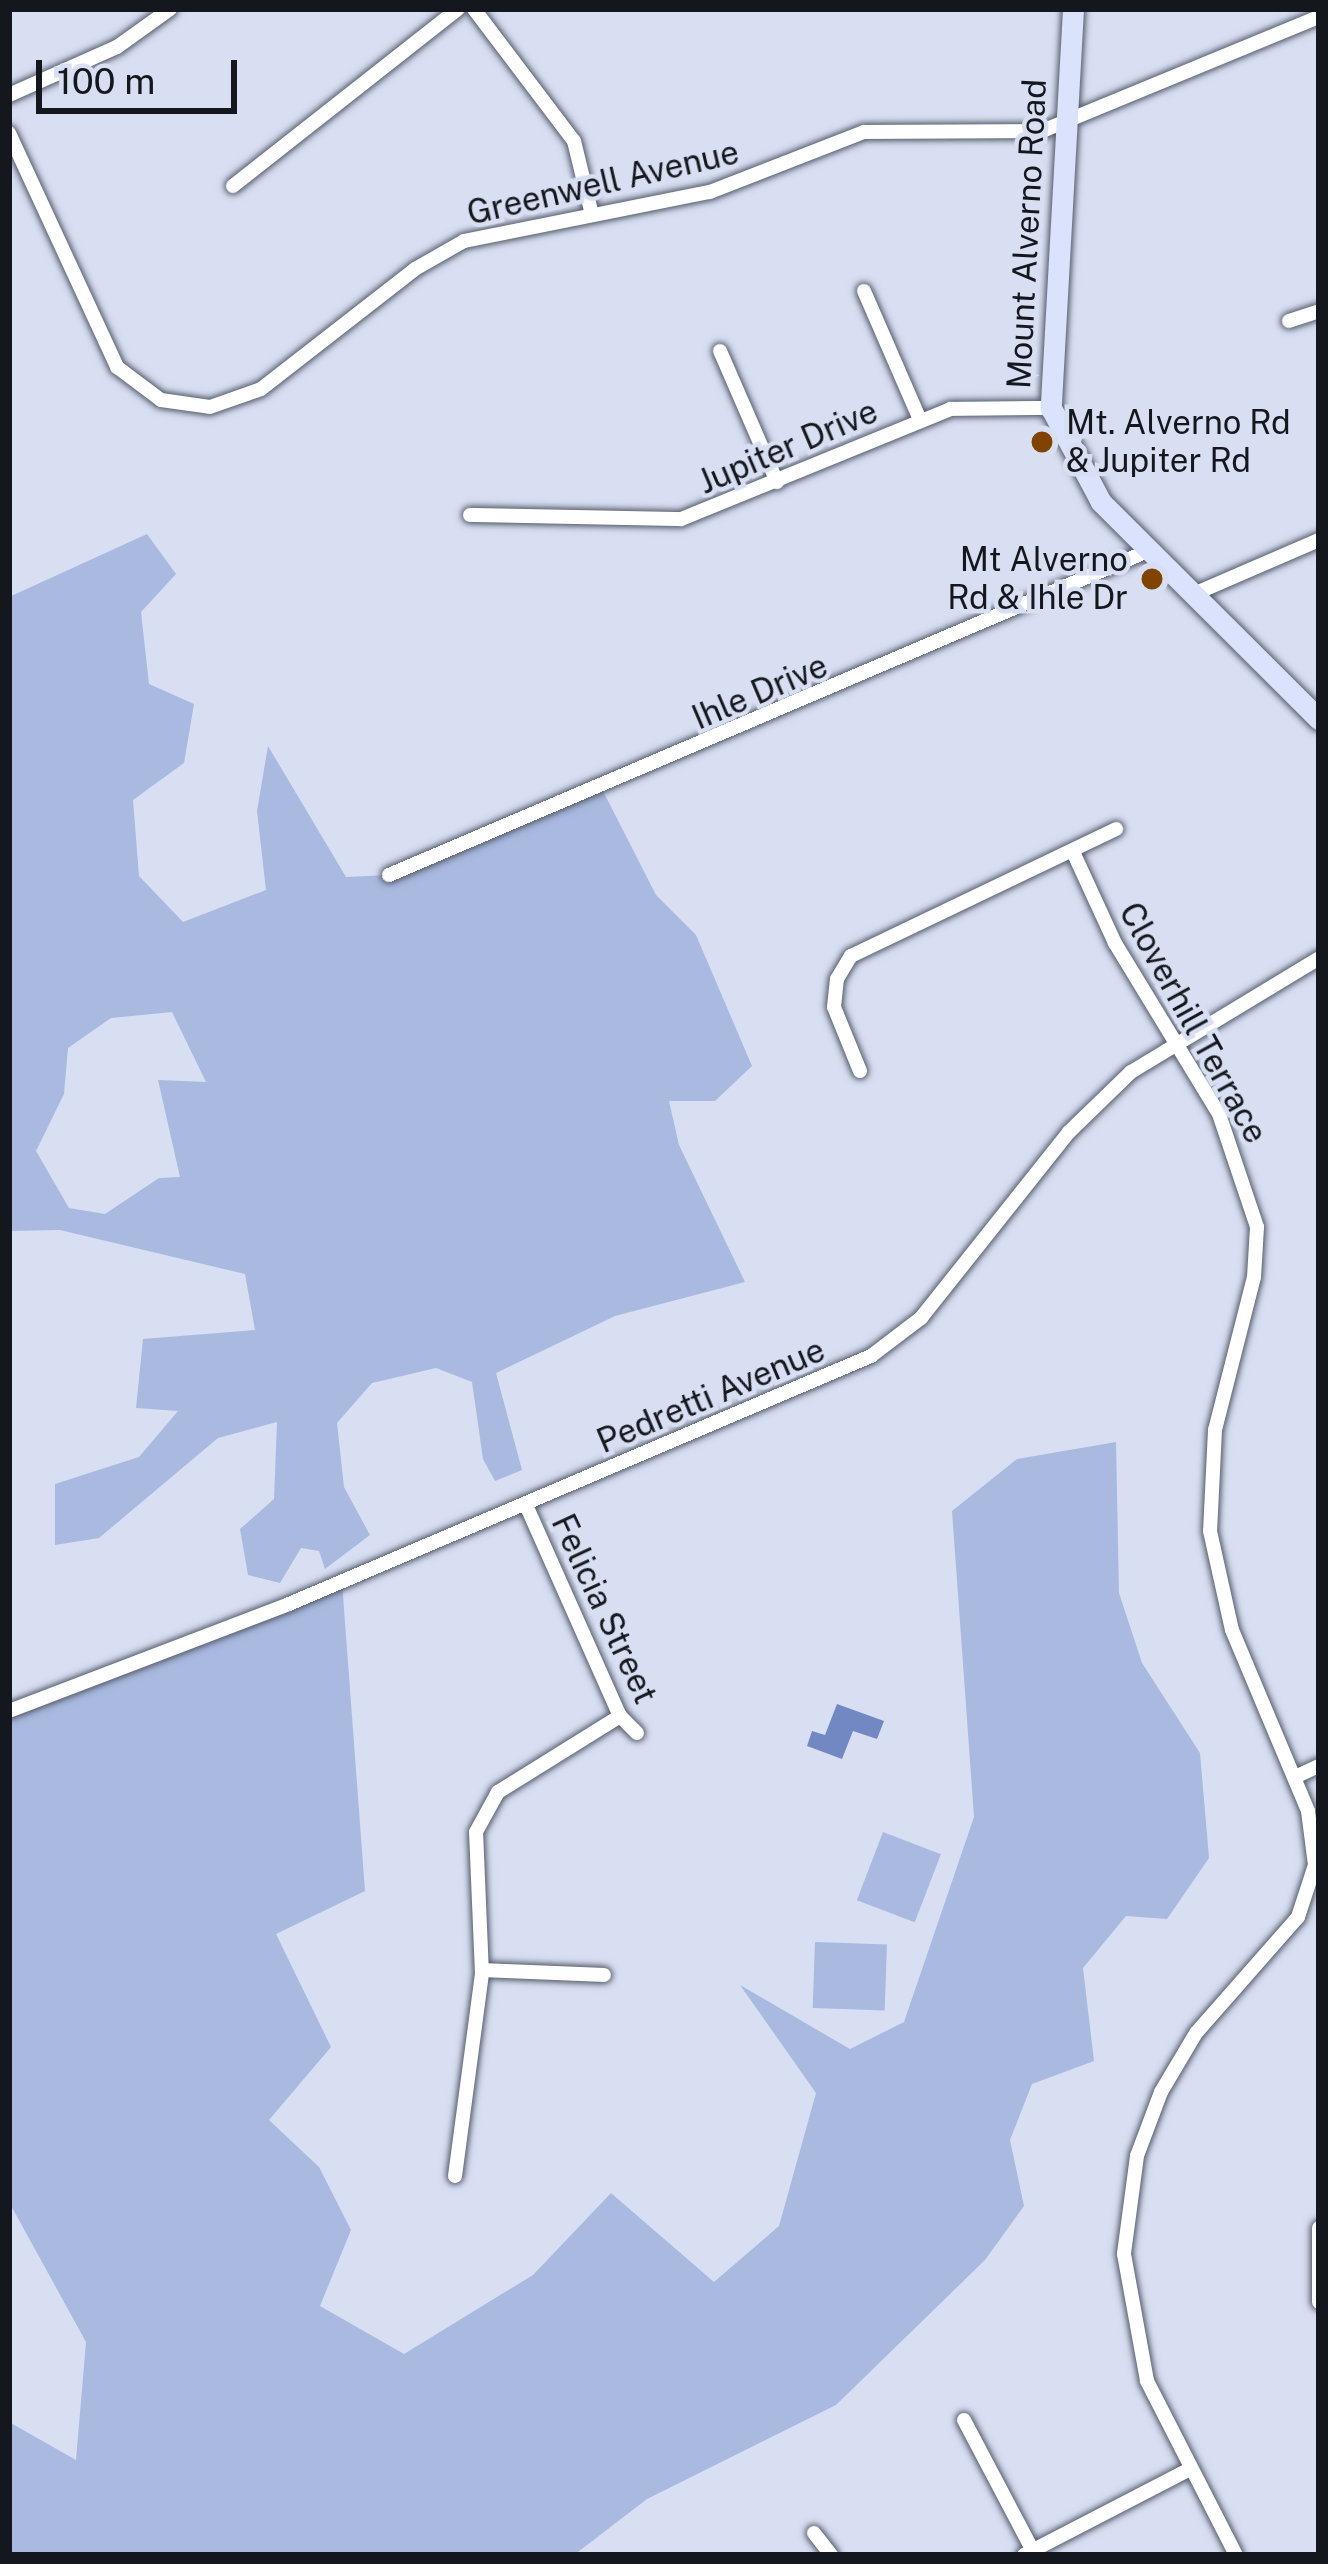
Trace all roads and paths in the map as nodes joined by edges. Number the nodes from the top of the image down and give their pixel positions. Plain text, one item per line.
1 (170, 9) edge
2 (458, 9) edge
3 (474, 9) edge
4 (1073, 9) edge
5 (1319, 17) edge
6 (9, 95) edge
7 (1064, 123) junction
8 (9, 133) edge
9 (233, 186) dead end
10 (592, 215) junction
11 (864, 291) dead end
12 (1319, 311) edge
13 (1289, 321) dead end
14 (720, 351) dead end
15 (1051, 408) junction
16 (920, 420) junction
17 (777, 482) junction
18 (470, 515) dead end
19 (1319, 540) edge
20 (1148, 551) junction
21 (1194, 593) junction
22 (1319, 719) edge
23 (1116, 829) dead end
24 (1074, 854) junction
25 (388, 875) dead end
26 (1319, 958) edge
27 (1178, 1045) junction
28 (860, 1071) dead end
29 (526, 1505) junction
30 (9, 1711) edge
31 (620, 1716) junction
32 (638, 1733) dead end
33 (1319, 1766) edge
34 (1295, 1777) junction
35 (482, 1970) junction
36 (604, 1975) dead end
37 (455, 2176) dead end
38 (1319, 2228) edge
39 (1319, 2302) edge
40 (964, 2420) dead end
41 (1190, 2468) junction
42 (814, 2533) dead end
43 (1028, 2553) edge
44 (831, 2555) edge
45 (1236, 2555) edge

1 - 6 street
2 - 9 street
3 - 10 street
4 - 7 street, Mount Alverno Road
5 - 7 street, Greenwell Avenue
7 - 10 street, Greenwell Avenue
7 - 15 street, Mount Alverno Road
8 - 10 street, Greenwell Avenue
11 - 16 street
12 - 13 street
14 - 17 street
15 - 16 street, Jupiter Drive
15 - 20 street, Mount Alverno Road
16 - 17 street, Jupiter Drive
17 - 18 street, Jupiter Drive
19 - 21 street
20 - 21 street, Mount Alverno Road
20 - 25 street, Ihle Drive
21 - 22 street, Mount Alverno Road
23 - 24 street
24 - 27 street, Cloverhill Terrace
24 - 28 street
26 - 27 street, Pedretti Avenue
27 - 29 street, Pedretti Avenue
27 - 34 street, Cloverhill Terrace
29 - 30 street, Pedretti Avenue
29 - 31 street, Felicia Street
31 - 32 street, Felicia Street
31 - 35 street
33 - 34 street
34 - 41 street, Cloverhill Terrace
35 - 36 street
35 - 37 street
38 - 39 street
40 - 43 street
41 - 43 street
41 - 45 street, Cloverhill Terrace
42 - 44 street

